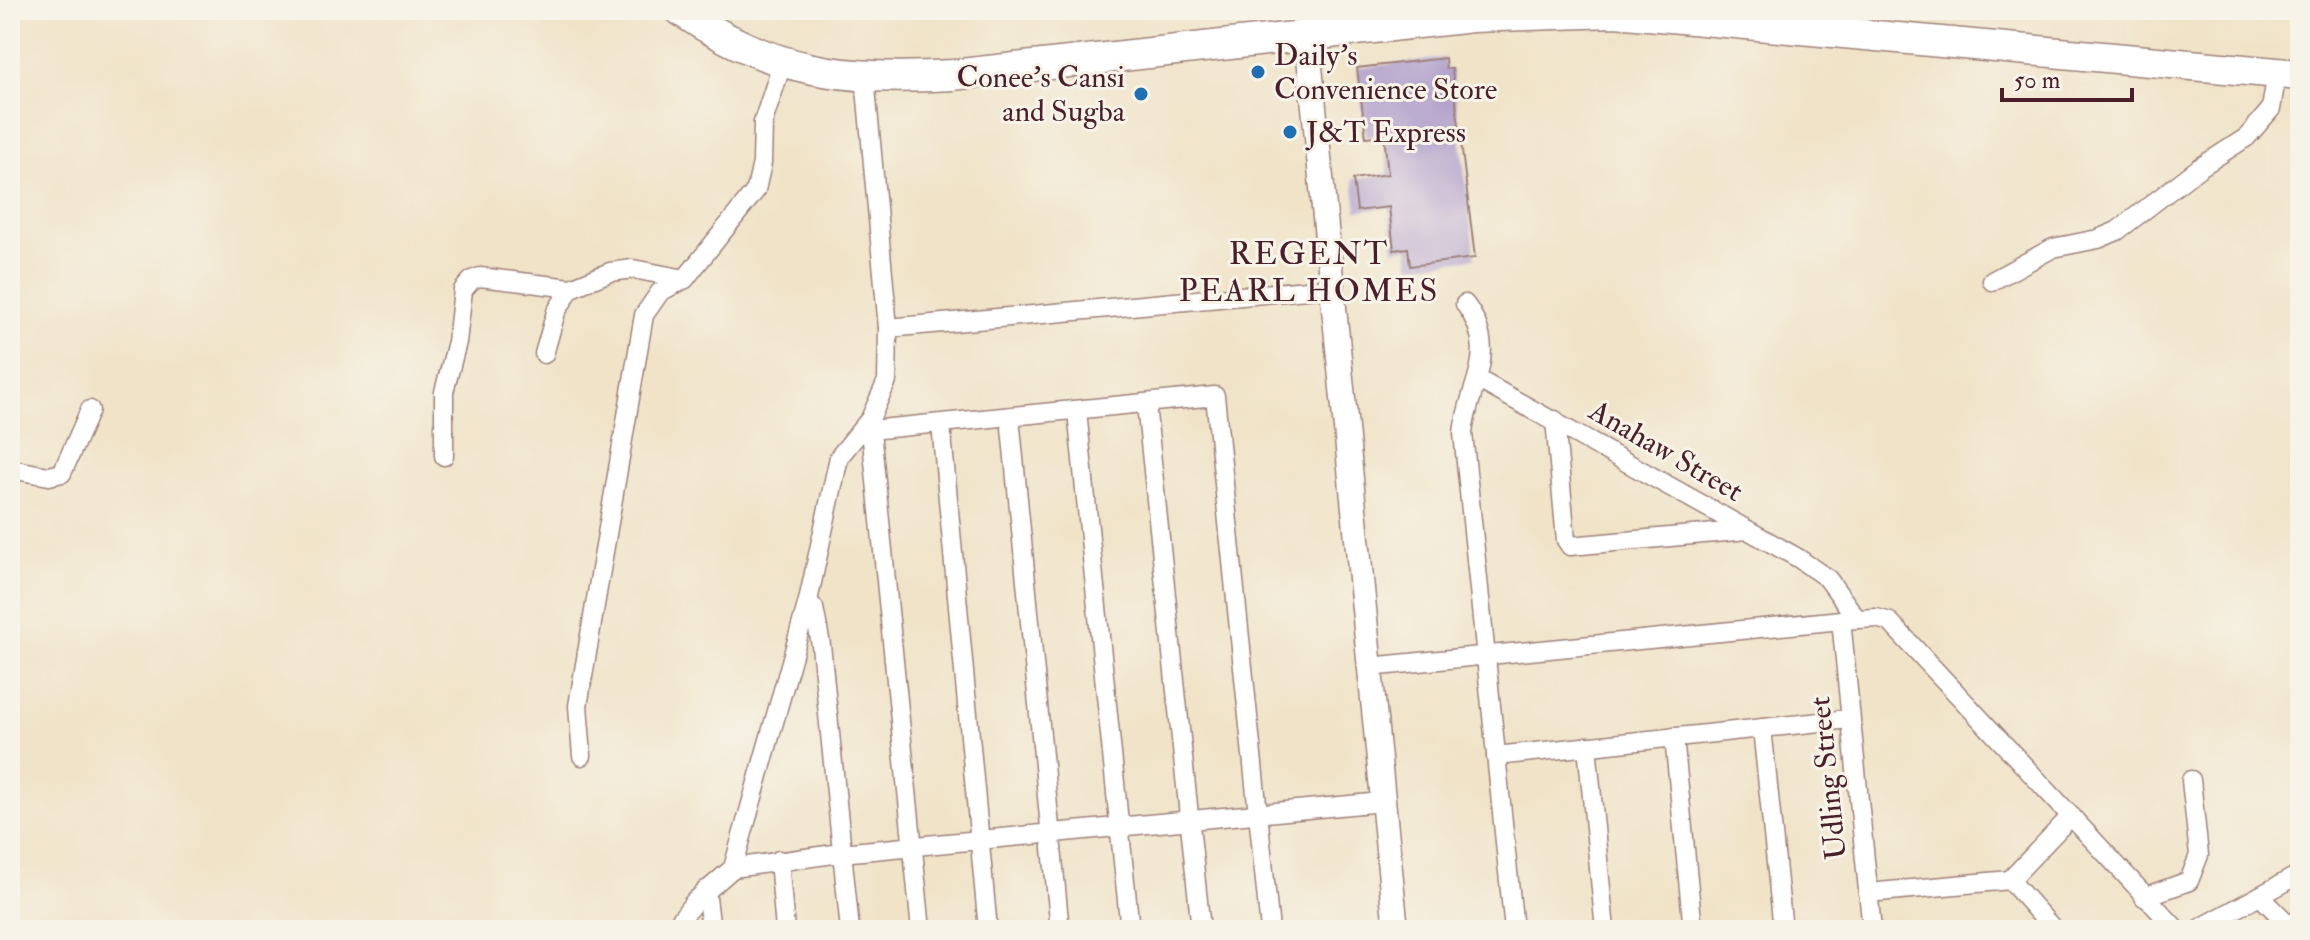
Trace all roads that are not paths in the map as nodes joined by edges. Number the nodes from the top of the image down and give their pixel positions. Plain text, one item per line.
1 (680, 10) edge
2 (1472, 14) edge
3 (1307, 37) junction
4 (782, 64) junction
5 (2288, 74) edge
6 (865, 77) junction
7 (685, 279) junction
8 (1992, 281) dead end
9 (571, 288) junction
10 (1329, 288) junction
11 (1465, 304) dead end
12 (888, 328) junction
13 (544, 354) dead end
14 (1479, 380) junction
15 (1146, 404) junction
16 (90, 410) dead end
17 (1077, 411) junction
18 (1010, 417) junction
19 (1555, 420) junction
20 (941, 424) junction
21 (866, 431) junction
22 (444, 456) dead end
23 (10, 469) edge
24 (1748, 530) junction
25 (808, 601) junction
26 (1849, 620) junction
27 (1484, 658) junction
28 (1369, 667) junction
29 (1849, 719) junction
30 (1762, 728) junction
31 (1674, 737) junction
32 (1587, 746) junction
33 (582, 756) dead end
34 (1496, 756) junction
35 (2191, 780) dead end
36 (1382, 802) junction
37 (1259, 812) junction
38 (2070, 817) junction
39 (1190, 818) junction
40 (1119, 825) junction
41 (1050, 832) junction
42 (979, 840) junction
43 (913, 846) junction
44 (841, 853) junction
45 (779, 860) junction
46 (733, 868) junction
47 (2300, 874) edge
48 (2010, 880) junction
49 (706, 890) junction
50 (1868, 893) junction
51 (2260, 896) junction
52 (2144, 897) junction
53 (673, 930) edge
54 (711, 930) edge
55 (785, 930) edge
56 (850, 930) edge
57 (921, 930) edge
58 (988, 930) edge
59 (1060, 930) edge
60 (1130, 930) edge
61 (1201, 930) edge
62 (1270, 930) edge
63 (1396, 930) edge
64 (1514, 930) edge
65 (1605, 930) edge
66 (1693, 930) edge
67 (1783, 930) edge
68 (1872, 930) edge
69 (2054, 930) edge
70 (2177, 930) edge
71 (2197, 930) edge
72 (2294, 930) edge

1 - 4 main road
2 - 3 main road
2 - 5 main road
3 - 6 main road
3 - 10 street
4 - 6 main road
4 - 7 street
5 - 8 street
6 - 12 street
7 - 9 street
7 - 33 street
9 - 13 street
9 - 22 street
10 - 12 street
10 - 28 street
11 - 14 street
12 - 21 street
14 - 19 street, Anahaw Street
14 - 27 street
15 - 17 street
15 - 37 street
15 - 39 street
16 - 23 street
17 - 18 street
17 - 40 street
18 - 20 street
18 - 41 street
19 - 24 street, Anahaw Street
19 - 24 street
20 - 21 street
20 - 42 street
21 - 25 street
21 - 43 street
24 - 26 street, Anahaw Street
25 - 44 street
25 - 46 street
26 - 27 street
26 - 29 street, Udling Street
26 - 38 street
27 - 28 street
27 - 34 street
28 - 36 street
29 - 30 street
29 - 50 street, Udling Street
30 - 31 street
30 - 67 street
31 - 32 street
31 - 66 street
32 - 34 street
32 - 65 street
34 - 64 street
35 - 52 street
36 - 37 street
36 - 63 street
37 - 39 street
37 - 62 street
38 - 48 street
38 - 52 street
39 - 40 street
39 - 61 street
40 - 41 street
40 - 60 street
41 - 42 street
41 - 59 street
42 - 43 street
42 - 58 street
43 - 44 street
43 - 57 street
44 - 45 street
44 - 56 street
45 - 46 street
45 - 55 street
46 - 49 street
47 - 51 street
48 - 50 street
48 - 69 street
49 - 53 street
49 - 54 street
50 - 68 street, Udling Street
51 - 71 street
51 - 72 street
52 - 70 street

